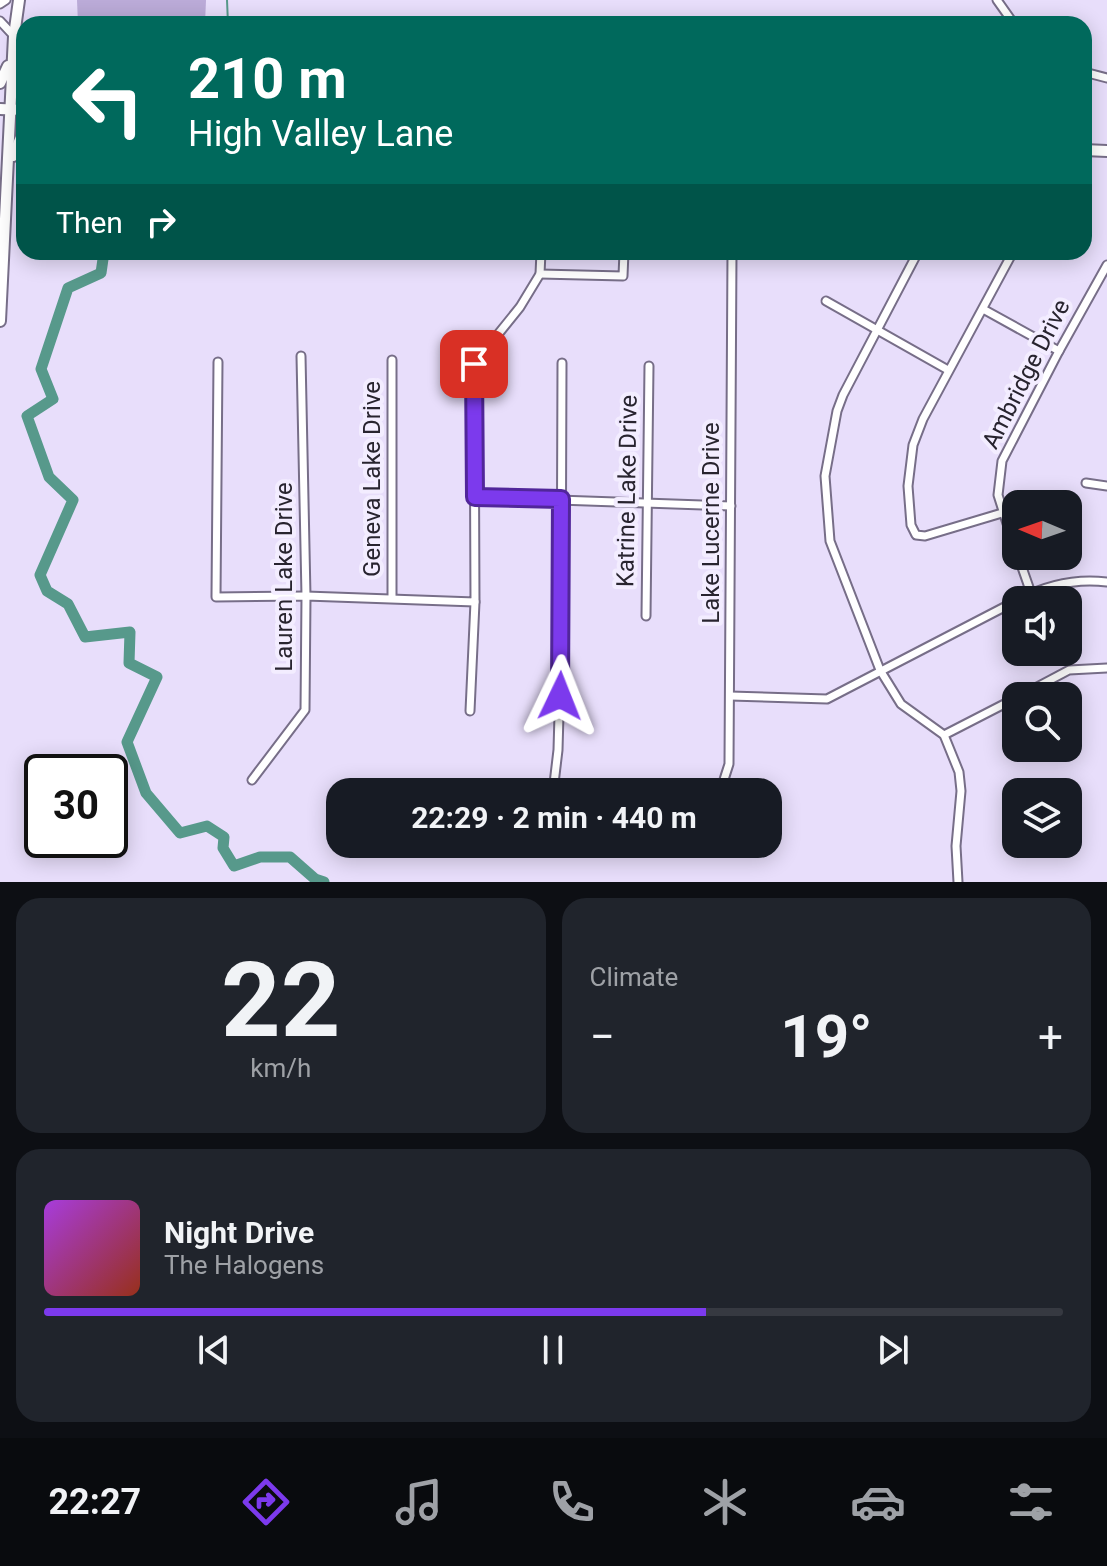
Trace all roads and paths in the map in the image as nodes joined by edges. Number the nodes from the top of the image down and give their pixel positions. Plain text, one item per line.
1 (6, 0) edge
2 (0, 4) edge
3 (0, 21) edge
4 (16, 25) edge
5 (14, 41) junction
6 (0, 83) edge
7 (5, 109) edge
8 (0, 140) edge
9 (16, 146) edge
10 (7, 173) junction
11 (541, 260) edge
12 (624, 260) edge
13 (732, 260) edge
14 (913, 260) edge
15 (1009, 260) edge
16 (1107, 265) edge
17 (540, 274) junction
18 (826, 301) dead end
19 (983, 309) junction
20 (0, 321) edge
21 (876, 329) junction
22 (1059, 351) junction
23 (301, 356) dead end
24 (392, 360) dead end
25 (218, 362) dead end
26 (562, 363) dead end
27 (649, 366) dead end
28 (948, 370) junction
29 (1086, 483) dead end
30 (1107, 486) edge
31 (475, 497) junction
32 (561, 499) junction
33 (646, 504) junction
34 (731, 506) junction
35 (1002, 513) joint
36 (1107, 582) edge
37 (1049, 586) edge
38 (306, 596) junction
39 (392, 598) junction
40 (475, 602) junction
41 (1002, 608) edge
42 (646, 616) dead end
43 (1107, 668) edge
44 (880, 670) junction
45 (1049, 682) edge
46 (730, 696) junction
47 (1002, 705) edge
48 (470, 711) dead end
49 (944, 735) junction
50 (555, 778) edge
51 (724, 778) edge
52 (252, 780) dead end
53 (958, 882) edge

1 - 2 street
3 - 5 street
4 - 5 main road
5 - 6 main road
5 - 7 main road
7 - 10 main road
8 - 10 main road
9 - 10 main road
10 - 20 main road
11 - 17 street
12 - 17 street
13 - 34 street, Lake Lucerne Drive
14 - 21 street
15 - 19 street
16 - 22 street, Ambridge Drive
17 - 31 street
18 - 21 street
19 - 22 street
19 - 28 street
21 - 28 street
21 - 44 street
22 - 35 street, Ambridge Drive
23 - 38 street, Lauren Lake Drive
24 - 39 street, Geneva Lake Drive
25 - 38 street
26 - 32 street
27 - 33 street, Katrine Lake Drive
28 - 35 street
29 - 30 street
31 - 32 street
31 - 40 street
32 - 33 street
32 - 50 street
33 - 34 street
33 - 42 street, Katrine Lake Drive
34 - 46 street, Lake Lucerne Drive
36 - 37 street
38 - 39 street
38 - 52 street, Lauren Lake Drive
39 - 40 street
40 - 48 street
41 - 44 street
43 - 45 street
44 - 46 street
44 - 49 street
46 - 51 street, Lake Lucerne Drive
47 - 49 street
49 - 53 street

